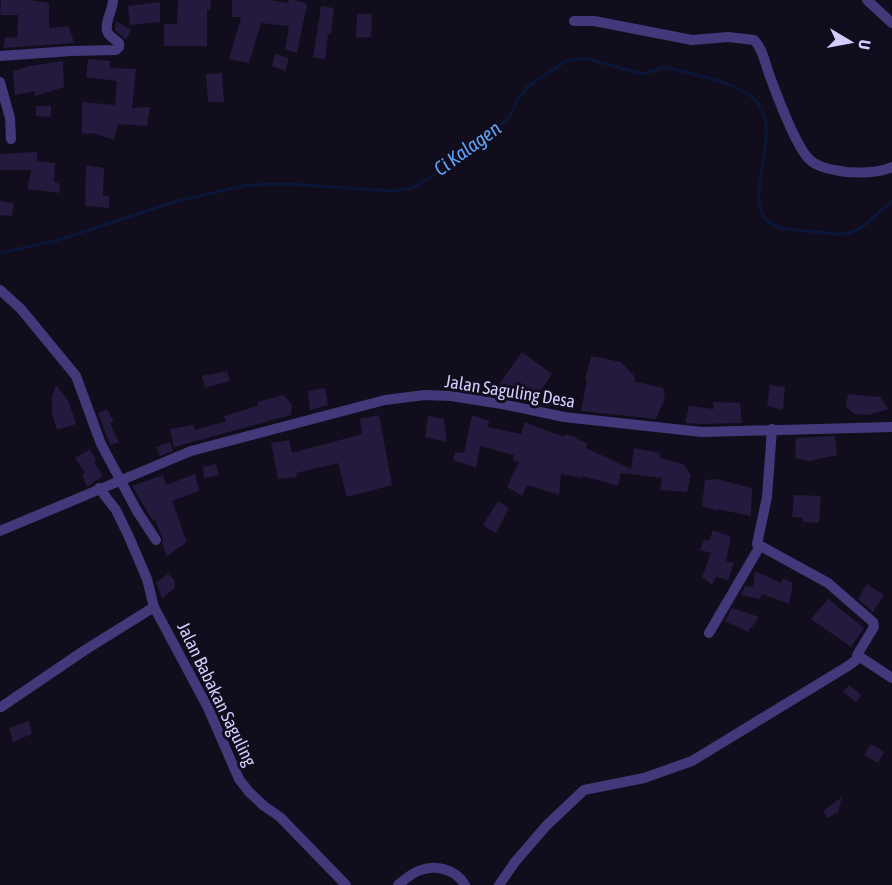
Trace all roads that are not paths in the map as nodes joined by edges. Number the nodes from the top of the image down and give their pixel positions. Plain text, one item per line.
1 (113, 0) edge
2 (867, 0) edge
3 (573, 21) dead end
4 (892, 23) edge
5 (0, 56) edge
6 (0, 82) edge
7 (11, 139) dead end
8 (892, 167) edge
9 (0, 290) edge
10 (892, 427) edge
11 (772, 429) junction
12 (120, 481) junction
13 (99, 488) junction
14 (0, 531) edge
15 (156, 540) dead end
16 (760, 546) junction
17 (154, 607) junction
18 (709, 633) dead end
19 (860, 657) junction
20 (892, 678) edge
21 (1, 707) edge
22 (346, 885) edge
23 (398, 885) edge
24 (465, 885) edge
25 (499, 885) edge

1 - 5 street
2 - 4 street
3 - 8 street
6 - 7 street
9 - 12 street
10 - 11 street, Jalan Saguling Desa
11 - 12 street, Jalan Saguling Desa
11 - 16 street
12 - 13 street, Jalan Saguling Desa
12 - 15 street
13 - 14 street, Jalan Saguling Desa
13 - 17 street, Jalan Babakan Saguling
16 - 18 street
16 - 19 street
17 - 21 street
17 - 22 street, Jalan Babakan Saguling
19 - 20 street
19 - 25 street
23 - 24 street

